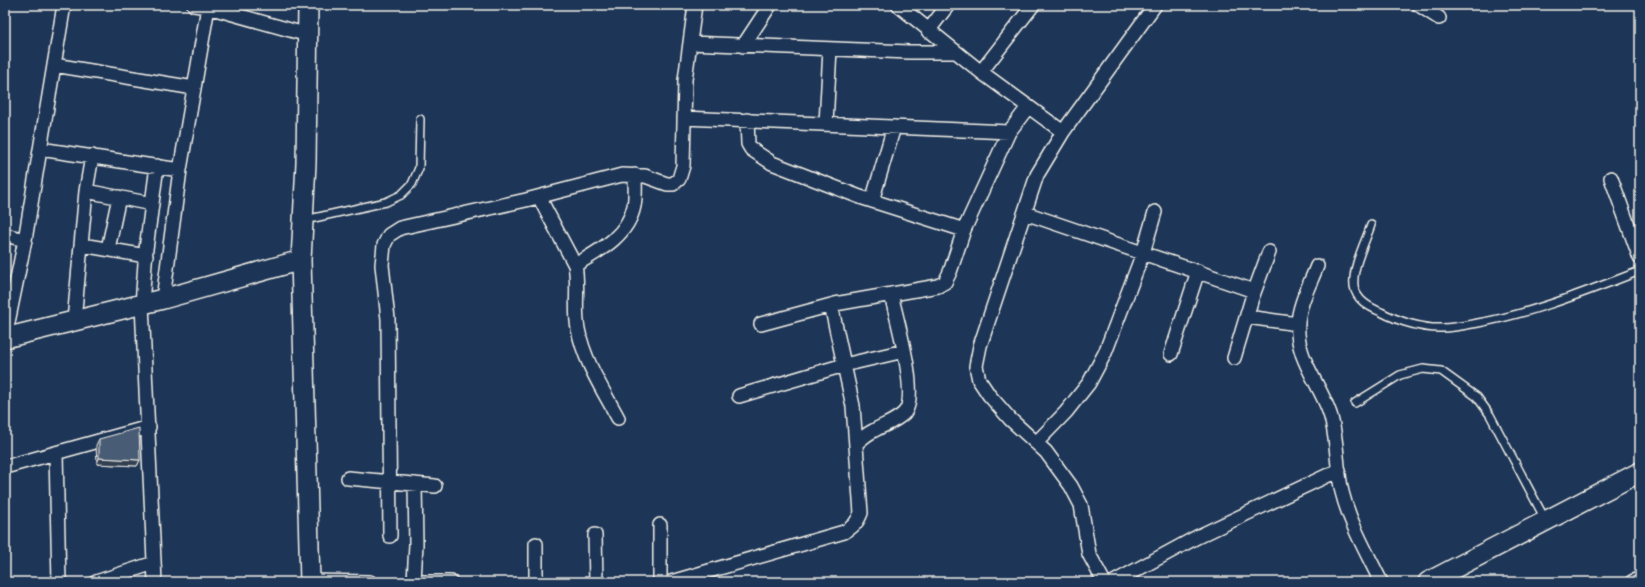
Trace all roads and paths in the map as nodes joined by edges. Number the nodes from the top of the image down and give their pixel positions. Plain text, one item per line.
1 (64, 5) edge
2 (194, 5) edge
3 (308, 5) edge
4 (695, 5) edge
5 (770, 5) edge
6 (898, 5) edge
7 (948, 5) edge
8 (1033, 5) edge
9 (1155, 5) edge
10 (1419, 5) edge
11 (208, 7) junction
12 (1439, 18) dead end
13 (928, 31) junction
14 (308, 35) junction
15 (690, 43) junction
16 (744, 46) junction
17 (830, 49) junction
18 (954, 52) junction
19 (54, 65) junction
20 (981, 72) junction
21 (194, 88) junction
22 (1028, 107) junction
23 (684, 118) junction
24 (420, 119) dead end
25 (747, 120) junction
26 (826, 124) junction
27 (894, 127) junction
28 (1009, 132) junction
29 (1063, 132) junction
30 (40, 149) junction
31 (92, 156) junction
32 (157, 166) junction
33 (180, 170) junction
34 (635, 175) junction
35 (1611, 178) dead end
36 (86, 191) junction
37 (118, 197) junction
38 (539, 197) junction
39 (872, 201) junction
40 (152, 204) junction
41 (1155, 212) dead end
42 (1025, 214) junction
43 (303, 220) junction
44 (1371, 225) dead end
45 (964, 230) junction
46 (5, 235) edge
47 (25, 240) junction
48 (82, 245) junction
49 (108, 249) junction
50 (1269, 252) dead end
51 (1143, 253) junction
52 (146, 256) junction
53 (1640, 258) edge
54 (301, 260) junction
55 (575, 265) junction
56 (1317, 266) dead end
57 (1198, 271) junction
58 (1640, 271) edge
59 (1254, 291) junction
60 (891, 294) junction
61 (163, 300) junction
62 (142, 304) junction
63 (832, 305) junction
64 (1247, 317) junction
65 (74, 321) junction
66 (760, 324) dead end
67 (1298, 324) junction
68 (5, 337) edge
69 (904, 351) junction
70 (1172, 354) dead end
71 (1234, 358) dead end
72 (844, 365) junction
73 (739, 396) dead end
74 (1355, 403) dead end
75 (618, 418) dead end
76 (149, 427) junction
77 (1036, 443) junction
78 (856, 444) junction
79 (56, 454) junction
80 (5, 467) edge
81 (1339, 470) junction
82 (1640, 472) edge
83 (348, 478) dead end
84 (389, 482) junction
85 (415, 484) junction
86 (436, 486) dead end
87 (1546, 521) junction
88 (660, 525) dead end
89 (595, 535) dead end
90 (390, 536) dead end
91 (536, 544) dead end
92 (154, 563) junction
93 (1640, 578) edge
94 (59, 582) edge
95 (96, 582) edge
96 (155, 582) edge
97 (310, 582) edge
98 (370, 582) edge
99 (414, 582) edge
100 (422, 582) edge
101 (451, 582) edge
102 (536, 582) edge
103 (596, 582) edge
104 (660, 582) edge
105 (671, 582) edge
106 (1104, 582) edge
107 (1114, 582) edge
108 (1381, 582) edge
109 (1428, 582) edge
110 (1632, 582) edge

1 - 19 street
2 - 11 street
3 - 14 main road
4 - 15 street
5 - 16 street
6 - 13 street
7 - 13 street
8 - 20 street
9 - 29 street
10 - 12 street
11 - 14 street
11 - 21 street
13 - 18 street
14 - 43 main road
15 - 16 street
15 - 23 street
16 - 17 street
17 - 18 street
17 - 26 street
18 - 20 street
19 - 21 street
19 - 30 street
20 - 22 street
21 - 33 street
22 - 28 street
22 - 29 street
23 - 25 street
23 - 34 street
24 - 43 lane
25 - 26 street
25 - 39 street
26 - 27 street
27 - 28 street
27 - 39 street
28 - 45 street
29 - 42 street
30 - 31 street
30 - 47 street
31 - 32 street
31 - 36 street
32 - 33 street
32 - 40 street
33 - 61 street
34 - 38 street
34 - 55 street
35 - 53 street
36 - 37 street
36 - 48 street
37 - 40 street
37 - 49 street
38 - 55 street
38 - 84 street
39 - 45 street
40 - 52 street
41 - 51 street
42 - 51 street
42 - 77 street
43 - 54 main road
44 - 58 lane
45 - 60 street
46 - 47 street
47 - 68 street
48 - 49 street
48 - 65 street
49 - 52 street
50 - 59 street
51 - 57 street
51 - 77 street
52 - 62 street
54 - 61 main road
54 - 97 main road
55 - 75 street
56 - 67 street
57 - 59 street
57 - 70 street
59 - 64 street
60 - 63 street
60 - 69 street
61 - 62 main road
62 - 65 main road
62 - 76 street
63 - 66 street
63 - 72 street
64 - 67 street
64 - 71 street
65 - 68 main road
67 - 81 street
69 - 72 street
69 - 78 street
72 - 73 street
72 - 78 street
74 - 87 lane
76 - 79 street
76 - 92 street
77 - 106 street
78 - 105 street
79 - 80 street
79 - 94 street
81 - 107 street
81 - 108 street
82 - 87 main road
83 - 84 street
84 - 85 street
84 - 90 street
85 - 86 street
85 - 99 street
87 - 109 main road
88 - 104 street
89 - 103 street
91 - 102 street
92 - 95 street
92 - 96 street
93 - 110 street
97 - 98 street
100 - 101 street

